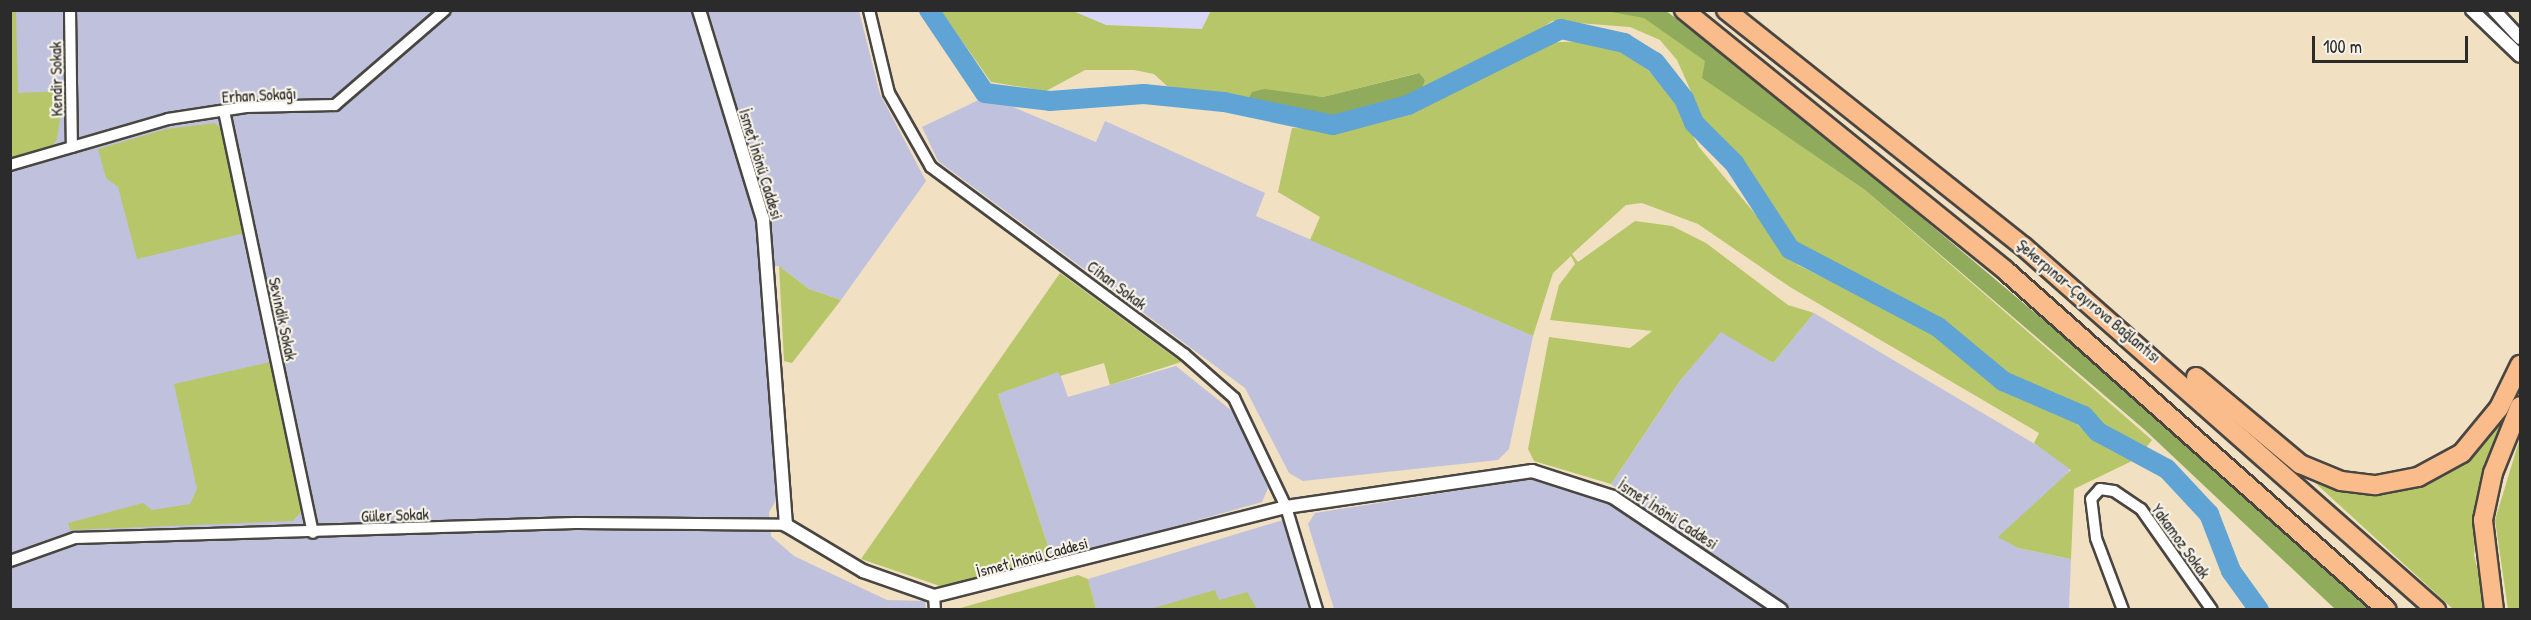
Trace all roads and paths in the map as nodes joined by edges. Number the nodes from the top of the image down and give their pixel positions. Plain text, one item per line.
1 (70, 10) edge
2 (445, 10) edge
3 (699, 10) edge
4 (869, 10) edge
5 (1684, 10) edge
6 (1726, 10) edge
7 (2472, 10) edge
8 (2494, 10) edge
9 (2520, 38) edge
10 (2520, 56) edge
11 (224, 111) junction
12 (72, 147) junction
13 (10, 165) edge
14 (2092, 303) junction
15 (2520, 365) edge
16 (2520, 406) edge
17 (1286, 507) junction
18 (786, 525) junction
19 (313, 533) junction
20 (10, 561) edge
21 (934, 596) junction
22 (935, 609) edge
23 (1317, 609) edge
24 (1781, 609) edge
25 (2122, 609) edge
26 (2212, 609) edge
27 (2387, 609) edge
28 (2436, 609) edge
29 (2494, 609) edge

1 - 12 street, Kendir Sokak
2 - 11 street, Erhan Sokağı
3 - 18 street, İsmet İnönü Caddesi
4 - 17 street, Cihan Sokak
5 - 27 highway, Şekerpınar-Çayırova Bağlantısı
6 - 14 highway, Şekerpınar-Çayırova Bağlantısı
7 - 10 street
8 - 9 street
11 - 12 street, Erhan Sokağı
11 - 19 street, Sevindik Sokak
12 - 13 street, Erhan Sokağı
14 - 15 highway
14 - 28 highway, Şekerpınar-Çayırova Bağlantısı
16 - 29 highway
17 - 21 street, İsmet İnönü Caddesi
17 - 23 street, Cihan Sokak
17 - 24 street, İsmet İnönü Caddesi
18 - 19 street, Güler Sokak
18 - 21 street
19 - 20 street, Güler Sokak
21 - 22 street
25 - 26 street, Yakamoz Sokak

